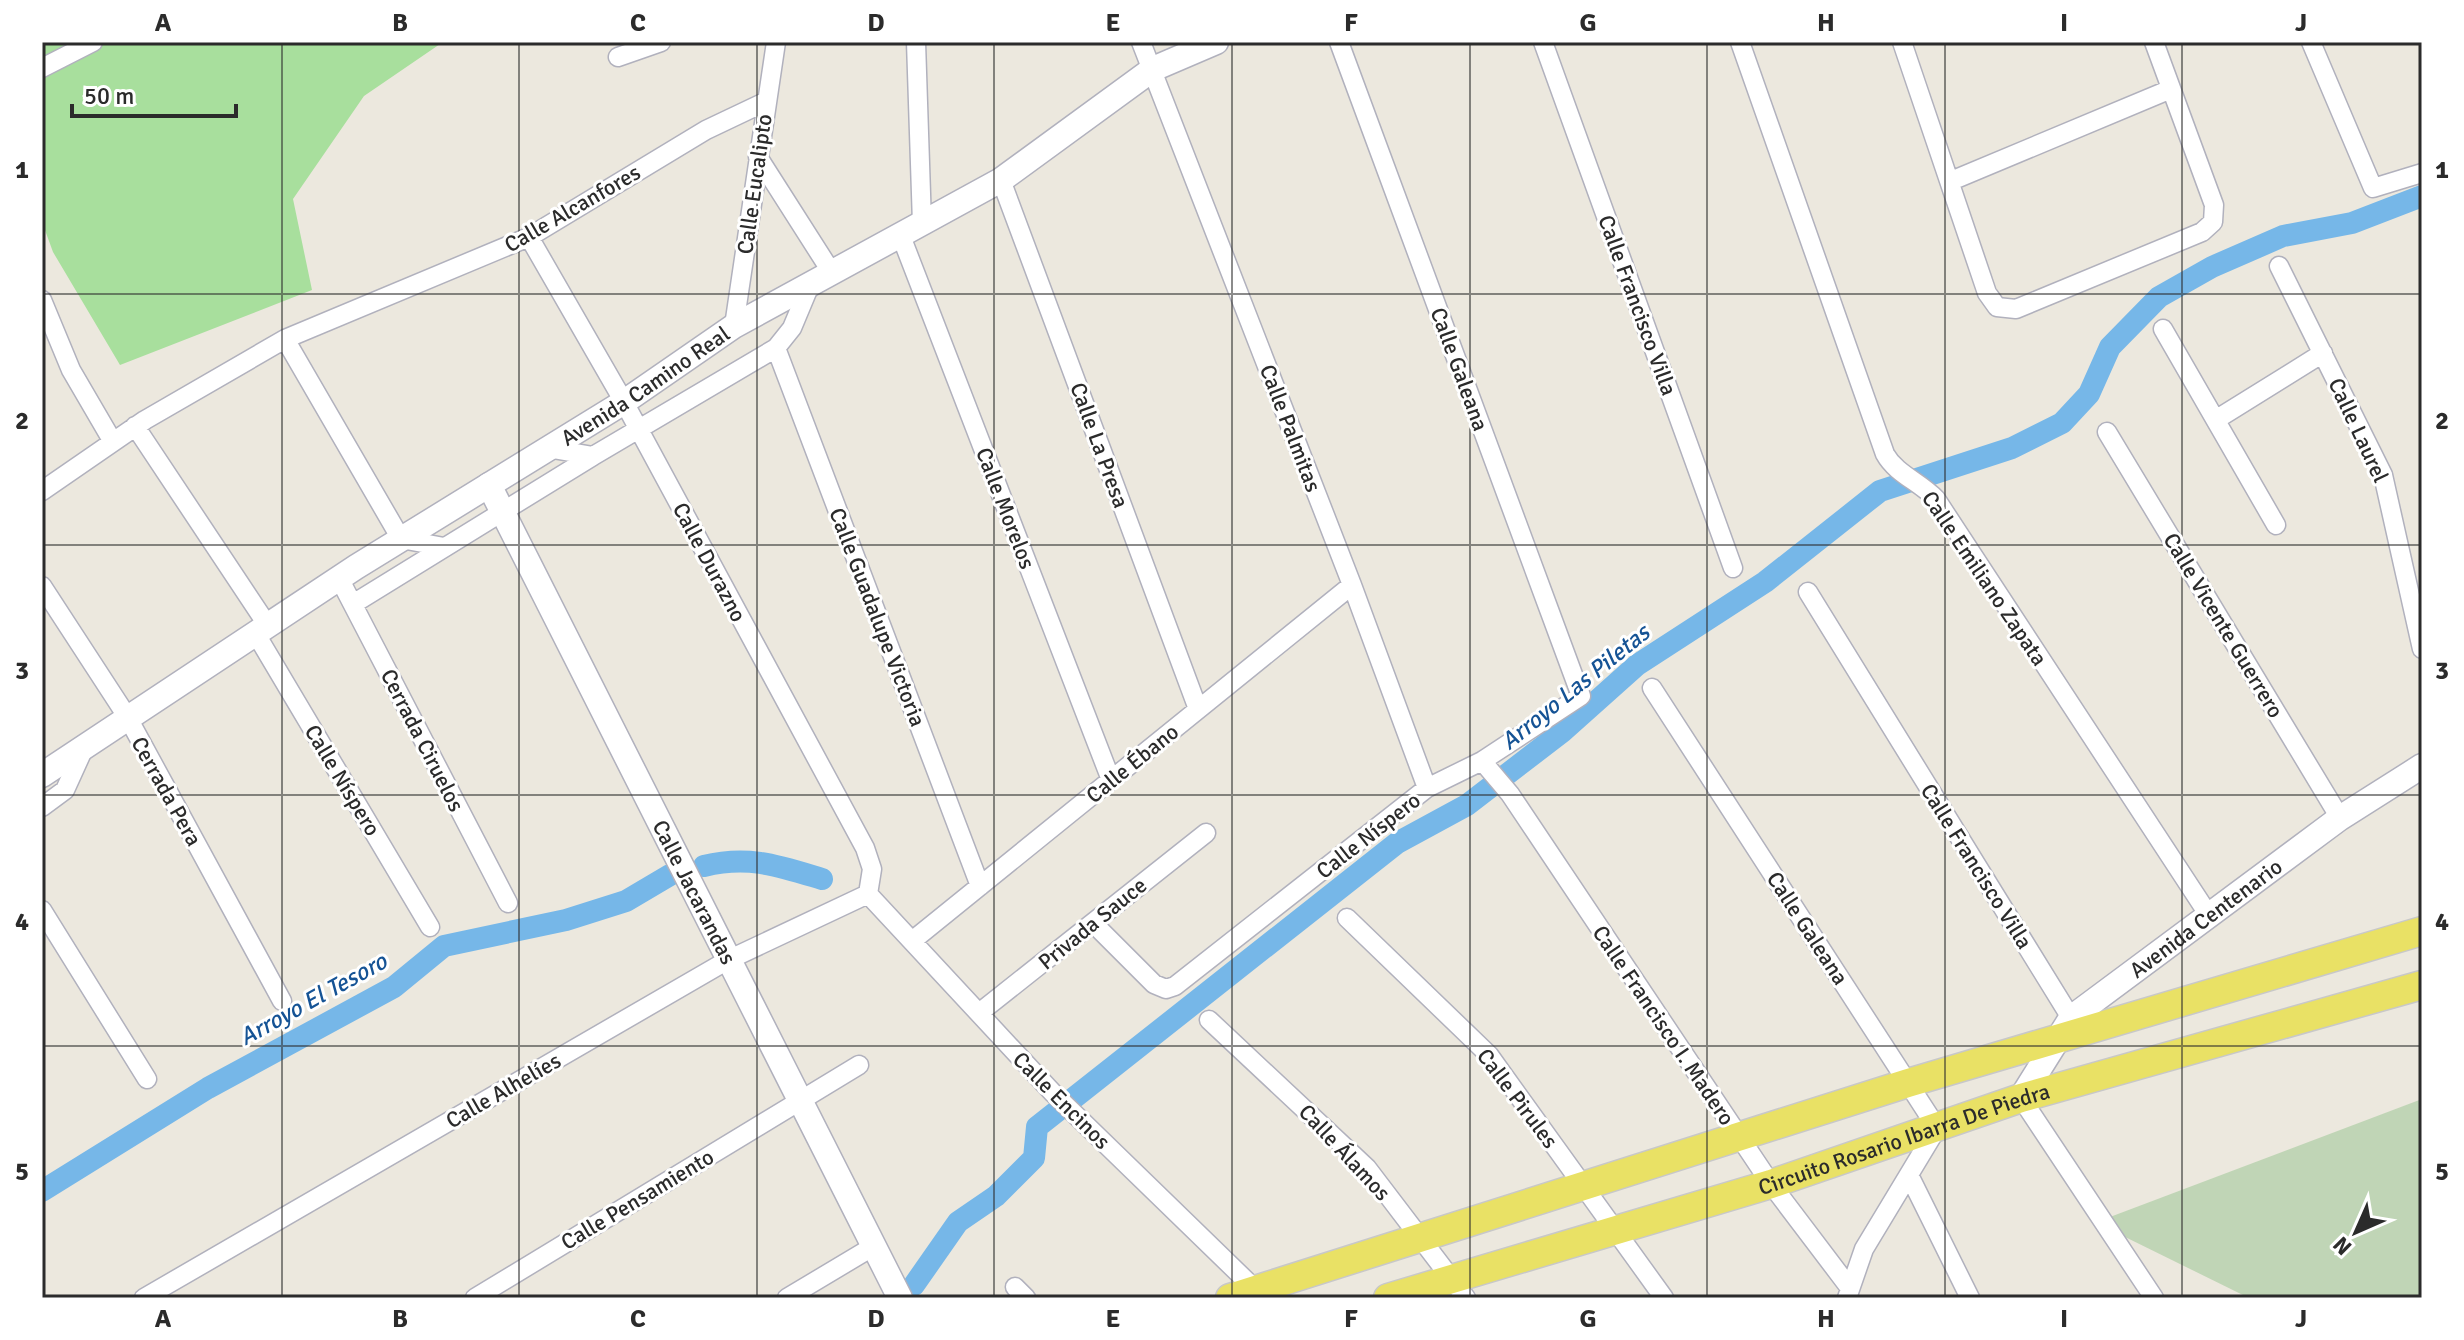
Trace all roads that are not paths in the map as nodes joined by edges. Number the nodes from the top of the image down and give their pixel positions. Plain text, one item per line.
1 (93, 42) edge
2 (661, 42) edge
3 (776, 42) edge
4 (916, 42) edge
5 (1141, 42) edge
6 (1216, 42) edge
7 (1339, 42) edge
8 (1543, 42) edge
9 (1740, 42) edge
10 (1902, 42) edge
11 (2154, 42) edge
12 (2311, 42) edge
13 (618, 57) dead end
14 (42, 68) edge
15 (1153, 69) junction
16 (2171, 89) junction
17 (765, 102) junction
18 (758, 157) junction
19 (2422, 173) edge
20 (1001, 180) junction
21 (1951, 181) junction
22 (912, 230) junction
23 (529, 237) junction
24 (2279, 266) dead end
25 (832, 273) junction
26 (810, 285) junction
27 (42, 300) edge
28 (734, 326) junction
29 (2163, 329) dead end
30 (285, 339) junction
31 (776, 348) junction
32 (2323, 353) junction
33 (624, 402) junction
34 (2217, 419) junction
35 (135, 426) junction
36 (639, 430) junction
37 (2107, 432) dead end
38 (113, 442) junction
39 (547, 448) junction
40 (593, 456) junction
41 (489, 485) junction
42 (42, 491) edge
43 (502, 511) junction
44 (2276, 525) dead end
45 (401, 539) junction
46 (444, 547) junction
47 (1733, 568) dead end
48 (339, 578) junction
49 (1352, 585) junction
50 (42, 586) edge
51 (1808, 592) dead end
52 (353, 604) junction
53 (262, 630) junction
54 (2422, 649) edge
55 (1652, 688) dead end
56 (1581, 696) joint
57 (1198, 709) junction
58 (128, 718) junction
59 (85, 746) junction
60 (1487, 766) junction
61 (2422, 766) edge
62 (42, 775) edge
63 (1111, 780) junction
64 (1427, 788) junction
65 (42, 807) edge
66 (2340, 818) junction
67 (1206, 833) dead end
68 (980, 886) junction
69 (868, 894) junction
70 (508, 903) dead end
71 (42, 910) edge
72 (2210, 917) junction
73 (1347, 918) dead end
74 (1093, 923) junction
75 (430, 927) dead end
76 (2422, 931) edge
77 (912, 941) junction
78 (728, 960) junction
79 (2422, 985) edge
80 (282, 1001) dead end
81 (979, 1013) junction
82 (1209, 1020) dead end
83 (2062, 1029) junction
84 (859, 1065) dead end
85 (147, 1079) dead end
86 (1908, 1083) junction
87 (2021, 1098) junction
88 (799, 1100) junction
89 (1937, 1128) junction
90 (1740, 1139) junction
91 (1909, 1175) junction
92 (1771, 1184) junction
93 (1585, 1188) junction
94 (1616, 1231) junction
95 (1422, 1238) junction
96 (874, 1246) junction
97 (1459, 1289) edge
98 (1848, 1292) edge
99 (1250, 1295) edge
100 (144, 1298) edge
101 (475, 1298) edge
102 (787, 1298) edge
103 (900, 1298) edge
104 (1388, 1298) edge
105 (1664, 1298) edge
106 (1970, 1298) edge
107 (2154, 1298) edge

1 - 14 street
2 - 13 street
3 - 17 street, Calle Eucalipto
4 - 22 street, Calle Morelos
5 - 15 street, Calle Palmitas
6 - 15 street, Avenida Camino Real
7 - 56 street, Calle Galeana
8 - 47 street, Calle Francisco Villa
9 - 72 street, Calle Emiliano Zapata
10 - 21 street
11 - 16 street
12 - 19 street
15 - 20 street, Avenida Camino Real
15 - 49 street, Calle Palmitas
16 - 21 street
16 - 21 street
17 - 18 street, Calle Eucalipto
17 - 23 street, Calle Alcanfores
18 - 25 street
18 - 28 street, Calle Eucalipto
20 - 22 street, Avenida Camino Real
20 - 57 street, Calle La Presa
22 - 25 street, Avenida Camino Real
22 - 63 street, Calle Morelos
23 - 30 street, Calle Alcanfores
23 - 33 street, Calle Durazno
24 - 32 street, Calle Laurel
25 - 26 street, Avenida Camino Real
26 - 28 street, Avenida Camino Real
26 - 31 street
27 - 38 street
28 - 33 street, Avenida Camino Real
29 - 34 street
30 - 35 street, Calle Alcanfores
30 - 45 street
31 - 36 street
31 - 68 street, Calle Guadalupe Victoria
32 - 34 street
32 - 54 street, Calle Laurel
33 - 36 street, Calle Durazno
33 - 39 street, Avenida Camino Real
34 - 44 street
35 - 38 street, Calle Alcanfores
35 - 53 street, Calle Níspero
36 - 40 street
36 - 69 street, Calle Durazno
37 - 66 street, Calle Vicente Guerrero
38 - 42 street, Calle Alcanfores
39 - 40 street
39 - 41 street, Avenida Camino Real
40 - 43 street
41 - 43 street, Calle Jacarandas
41 - 45 street, Avenida Camino Real
43 - 46 street
43 - 78 street, Calle Jacarandas
45 - 46 street
45 - 48 street, Avenida Camino Real
46 - 52 street
48 - 52 street, Cerrada Ciruelos
48 - 53 street, Avenida Camino Real
49 - 57 street, Calle Ébano
49 - 64 street, Calle Palmitas
50 - 58 street, Cerrada Pera
51 - 83 street, Calle Francisco Villa
52 - 70 street, Cerrada Ciruelos
53 - 58 street, Avenida Camino Real
53 - 75 street, Calle Níspero
55 - 86 street, Calle Galeana
56 - 60 street, Calle Níspero
57 - 63 street, Calle Ébano
58 - 59 street, Avenida Camino Real
58 - 80 street, Cerrada Pera
59 - 62 street, Avenida Camino Real
59 - 65 street
60 - 64 street, Calle Níspero
60 - 90 street, Calle Francisco I. Madero
61 - 66 street, Avenida Centenario
63 - 68 street, Calle Ébano
64 - 74 street, Calle Níspero
66 - 72 street, Avenida Centenario
67 - 74 street, Privada Sauce
68 - 77 street, Calle Ébano
69 - 77 street, Calle Encinos
69 - 78 street, Calle Alhelíes
71 - 85 street
72 - 83 street, Avenida Centenario
73 - 93 street, Calle Pirules
74 - 81 street, Privada Sauce
76 - 83 main road
77 - 81 street, Calle Encinos
78 - 88 street, Calle Jacarandas
78 - 100 street, Calle Alhelíes
79 - 87 main road, Circuito Rosario Ibarra De Piedra
81 - 99 street, Calle Encinos
82 - 95 street, Calle Álamos
83 - 86 main road
83 - 87 street, Avenida Centenario
84 - 88 street, Calle Pensamiento
86 - 89 street, Calle Galeana
86 - 90 main road
87 - 89 main road, Circuito Rosario Ibarra De Piedra
87 - 107 street
88 - 96 street, Calle Jacarandas
88 - 101 street, Calle Pensamiento
89 - 91 street
89 - 92 main road, Circuito Rosario Ibarra De Piedra
90 - 92 street, Calle Francisco I. Madero
90 - 93 main road
91 - 98 street
91 - 106 street
92 - 94 main road, Circuito Rosario Ibarra De Piedra
92 - 98 street, Calle Francisco I. Madero
93 - 94 street, Calle Pirules
93 - 95 main road
94 - 97 main road, Circuito Rosario Ibarra De Piedra
94 - 105 street, Calle Pirules
95 - 97 street, Calle Álamos
95 - 99 main road
96 - 102 street
96 - 103 street, Calle Jacarandas
97 - 104 main road, Circuito Rosario Ibarra De Piedra

